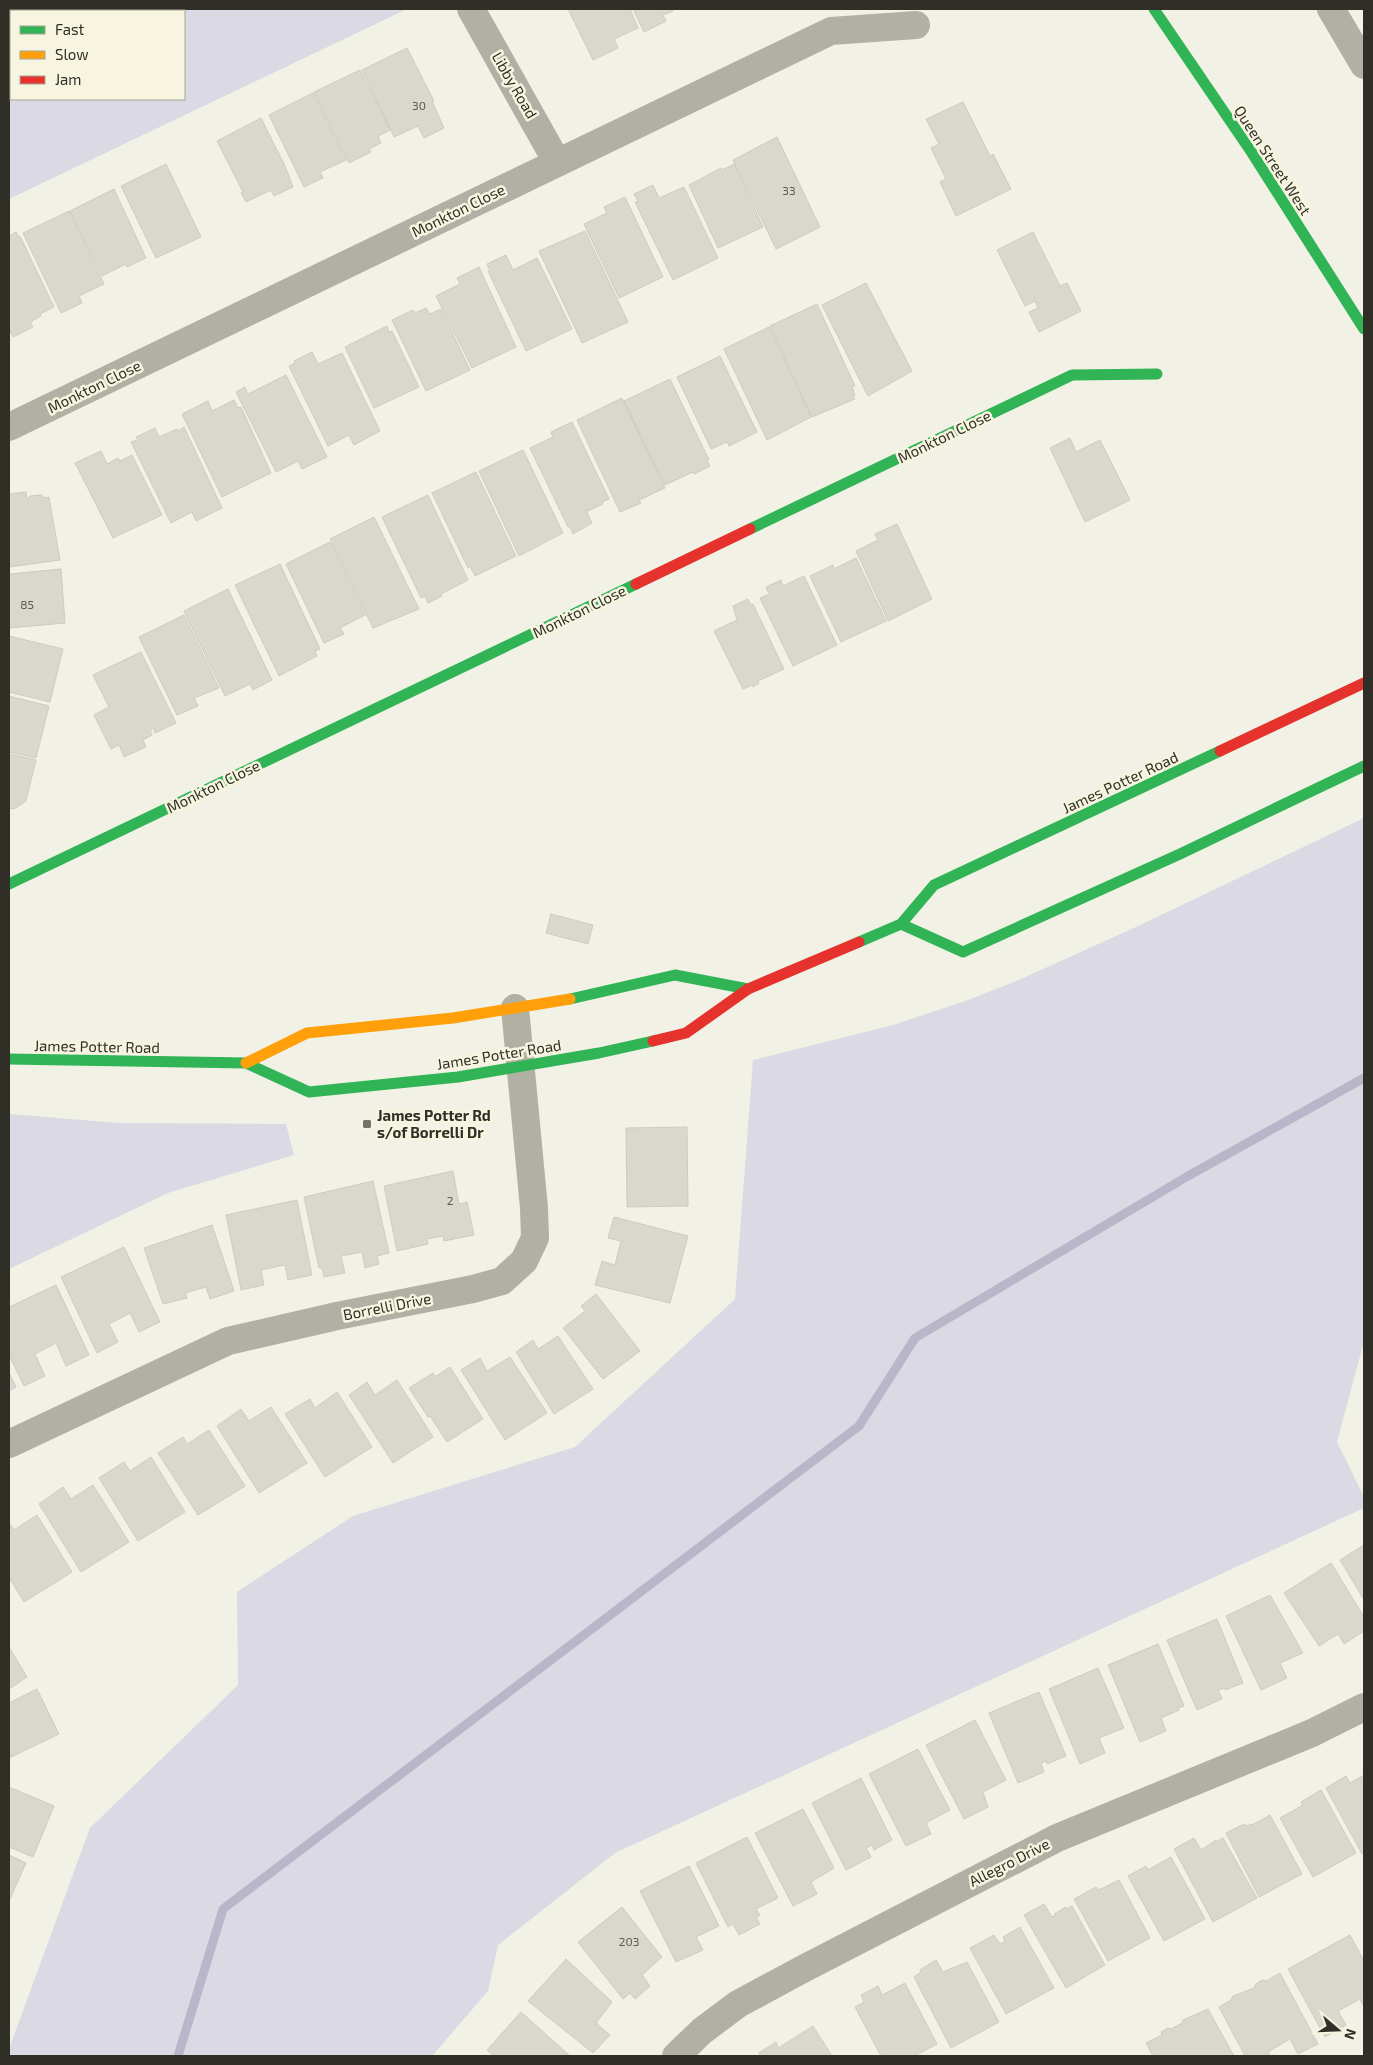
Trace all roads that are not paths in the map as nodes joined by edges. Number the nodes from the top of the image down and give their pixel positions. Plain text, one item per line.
1 (471, 9) edge
2 (1154, 9) edge
3 (1331, 9) edge
4 (916, 25) dead end
5 (1364, 65) edge
6 (557, 162) junction
7 (1364, 329) edge
8 (1157, 374) dead end
9 (9, 427) edge
10 (1358, 672) dead end
11 (1364, 683) edge
12 (1302, 712) junction
13 (1364, 766) edge
14 (9, 884) edge
15 (901, 924) junction
16 (748, 989) junction
17 (515, 1008) junction
18 (9, 1059) edge
19 (246, 1064) junction
20 (521, 1066) junction
21 (9, 1444) edge
22 (1364, 1707) edge
23 (676, 2056) edge

1 - 6 street, Libby Road
2 - 7 main road, Queen Street West
3 - 5 street
4 - 6 street, Monkton Close
6 - 9 street, Monkton Close
8 - 14 main road, Monkton Close
10 - 12 main road
11 - 12 main road, James Potter Road
12 - 15 main road, James Potter Road
13 - 15 main road
15 - 16 main road, James Potter Road
16 - 17 main road, James Potter Road
16 - 20 main road, James Potter Road
17 - 19 main road, James Potter Road
17 - 20 street, Borrelli Drive
18 - 19 main road, James Potter Road
19 - 20 main road, James Potter Road
20 - 21 street, Borrelli Drive
22 - 23 street, Allegro Drive

